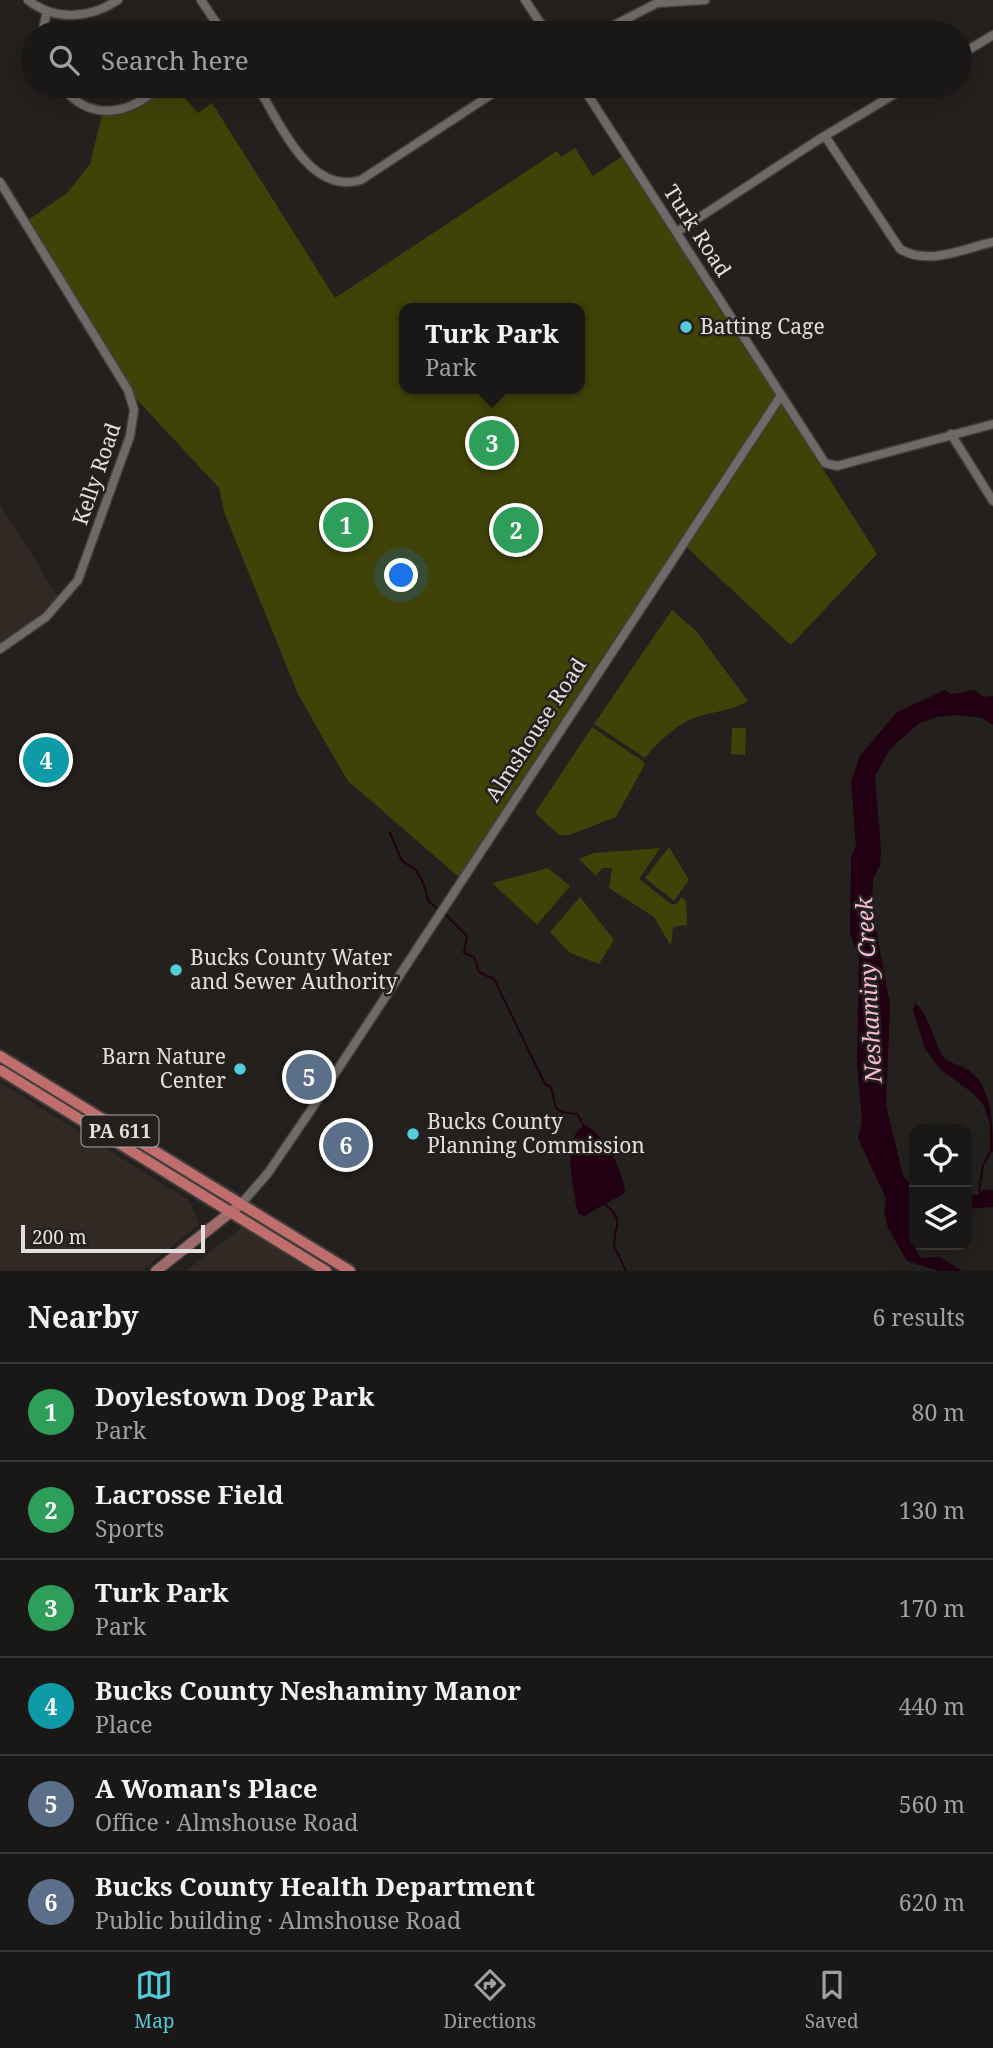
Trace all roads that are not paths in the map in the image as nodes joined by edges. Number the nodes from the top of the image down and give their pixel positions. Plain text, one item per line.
1 (28, 0) edge
2 (118, 0) edge
3 (201, 0) edge
4 (525, 0) edge
5 (705, 0) edge
6 (47, 12) junction
7 (45, 21) edge
8 (215, 21) edge
9 (539, 21) edge
10 (622, 21) edge
11 (993, 35) edge
12 (972, 48) edge
13 (73, 98) edge
14 (143, 98) edge
15 (265, 98) edge
16 (486, 98) edge
17 (590, 98) edge
18 (888, 98) edge
19 (825, 136) junction
20 (0, 182) edge
21 (677, 232) junction
22 (993, 242) edge
23 (780, 397) junction
24 (993, 424) edge
25 (951, 434) junction
26 (993, 502) edge
27 (0, 649) edge
28 (0, 1056) edge
29 (0, 1070) edge
30 (241, 1204) junction
31 (231, 1212) junction
32 (156, 1271) edge
33 (326, 1271) edge
34 (350, 1271) edge

1 - 6 street
2 - 6 street
3 - 8 street
4 - 9 street
5 - 10 street
6 - 7 street
11 - 12 street
13 - 14 street
15 - 16 street
17 - 21 street, Turk Road
18 - 19 street
19 - 21 street
19 - 22 street
20 - 27 street, Kelly Road
21 - 23 street, Turk Road
23 - 25 street
23 - 30 street, Almshouse Road
24 - 25 street
25 - 26 street
28 - 30 highway, PA 611
29 - 31 highway, PA 611
30 - 31 main road, Almshouse Road
30 - 34 highway, PA 611
31 - 32 main road, Almshouse Road
31 - 33 highway, PA 611

